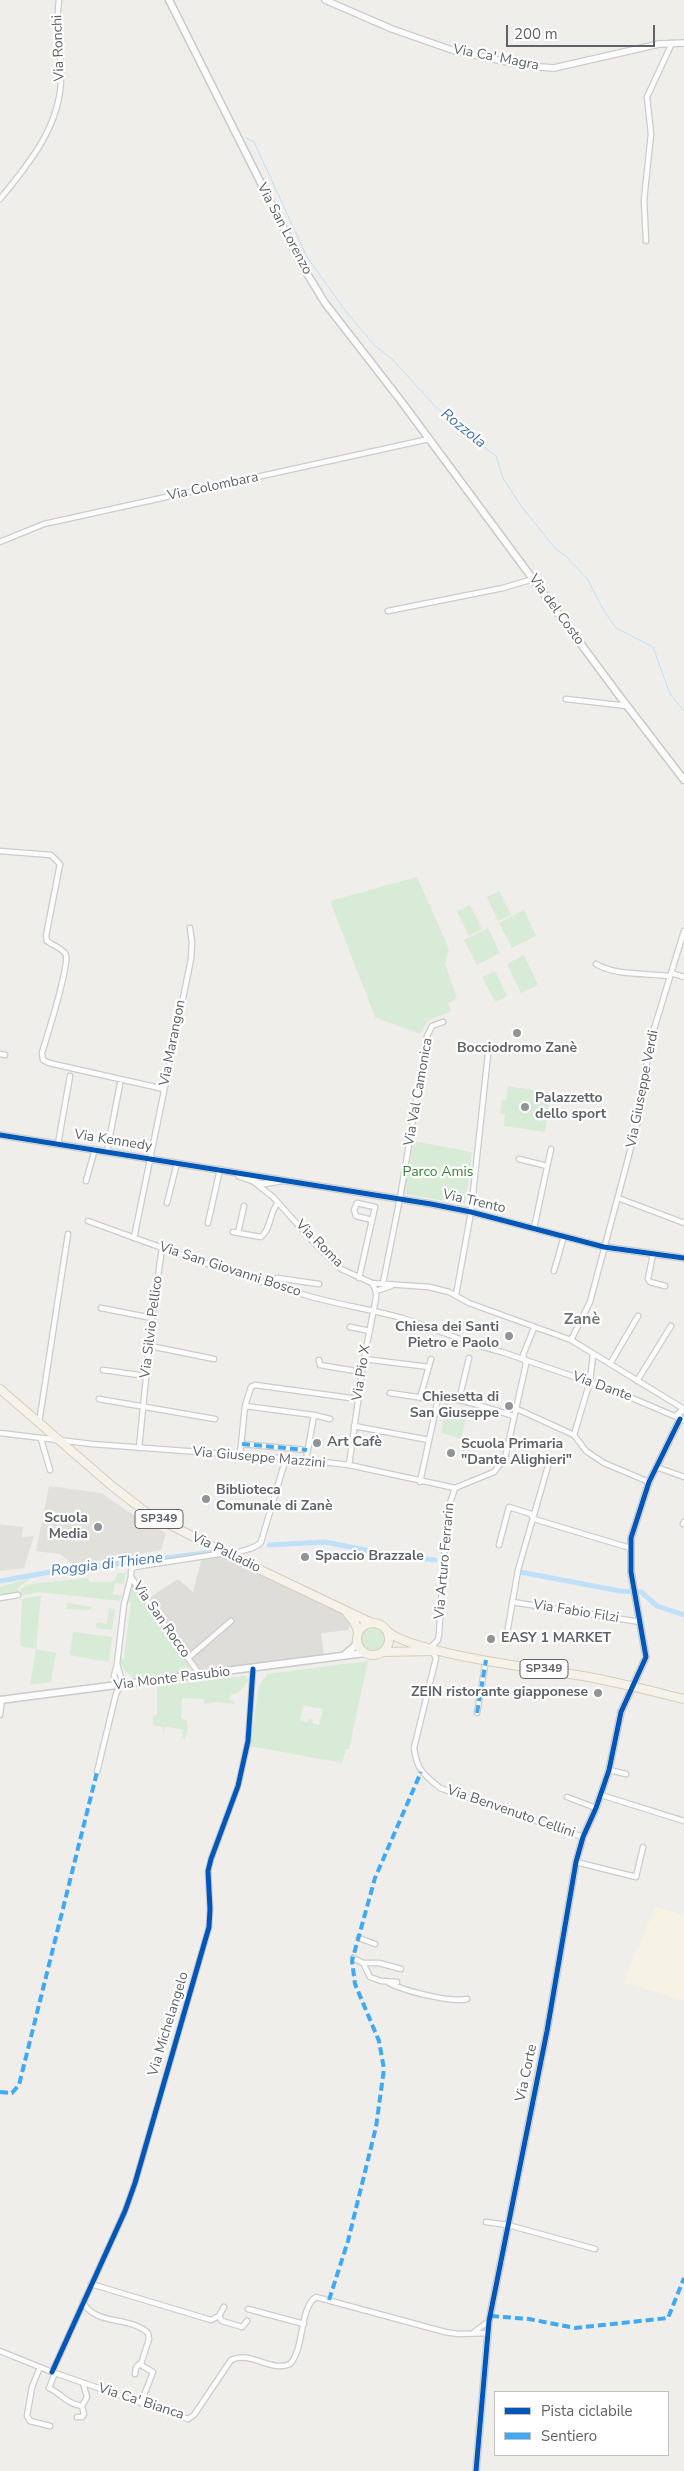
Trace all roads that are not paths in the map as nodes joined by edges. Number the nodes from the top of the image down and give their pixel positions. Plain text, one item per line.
1 (59, 0) edge
2 (169, 0) edge
3 (325, 0) edge
4 (672, 43) junction
5 (684, 43) edge
6 (0, 199) edge
7 (646, 241) dead end
8 (429, 439) junction
9 (0, 542) edge
10 (533, 579) junction
11 (388, 611) dead end
12 (566, 699) dead end
13 (627, 706) junction
14 (684, 780) edge
15 (0, 851) edge
16 (190, 928) dead end
17 (684, 931) edge
18 (596, 964) dead end
19 (671, 974) junction
20 (684, 977) edge
21 (443, 1022) dead end
22 (488, 1054) dead end
23 (70, 1076) dead end
24 (120, 1084) dead end
25 (164, 1089) junction
26 (0, 1135) edge
27 (58, 1144) junction
28 (95, 1149) junction
29 (551, 1149) dead end
30 (107, 1151) junction
31 (152, 1159) junction
32 (519, 1159) dead end
33 (177, 1163) junction
34 (547, 1166) junction
35 (222, 1170) junction
36 (255, 1178) junction
37 (86, 1181) dead end
38 (268, 1181) junction
39 (359, 1193) junction
40 (273, 1196) junction
41 (400, 1198) junction
42 (618, 1198) junction
43 (167, 1203) dead end
44 (278, 1203) junction
45 (356, 1203) junction
46 (244, 1206) dead end
47 (471, 1212) junction
48 (372, 1220) junction
49 (88, 1221) dead end
50 (208, 1223) dead end
51 (684, 1223) edge
52 (534, 1228) junction
53 (68, 1234) dead end
54 (564, 1236) junction
55 (134, 1238) junction
56 (604, 1247) junction
57 (162, 1248) junction
58 (653, 1254) junction
59 (684, 1258) edge
60 (554, 1271) dead end
61 (360, 1278) junction
62 (372, 1283) junction
63 (383, 1283) junction
64 (271, 1284) junction
65 (319, 1284) dead end
66 (393, 1285) junction
67 (666, 1286) dead end
68 (376, 1291) junction
69 (456, 1296) junction
70 (100, 1308) dead end
71 (374, 1311) junction
72 (638, 1316) dead end
73 (152, 1318) junction
74 (671, 1326) dead end
75 (350, 1327) dead end
76 (534, 1328) junction
77 (370, 1331) junction
78 (571, 1340) junction
79 (150, 1346) junction
80 (593, 1355) junction
81 (469, 1358) dead end
82 (364, 1359) junction
83 (431, 1359) dead end
84 (525, 1359) junction
85 (214, 1360) dead end
86 (319, 1360) dead end
87 (610, 1364) junction
88 (429, 1367) junction
89 (103, 1370) dead end
90 (362, 1372) junction
91 (146, 1376) junction
92 (637, 1381) junction
93 (590, 1382) junction
94 (0, 1388) edge
95 (390, 1393) dead end
96 (420, 1398) junction
97 (99, 1399) dead end
98 (358, 1399) junction
99 (437, 1400) junction
100 (459, 1400) junction
101 (673, 1403) junction
102 (143, 1406) junction
103 (246, 1406) junction
104 (517, 1409) junction
105 (684, 1409) edge
106 (314, 1415) junction
107 (514, 1416) junction
108 (680, 1418) edge
109 (215, 1419) dead end
110 (330, 1419) dead end
111 (39, 1423) junction
112 (354, 1426) junction
113 (0, 1433) edge
114 (574, 1435) junction
115 (41, 1439) junction
116 (429, 1440) junction
117 (60, 1441) junction
118 (242, 1444) junction
119 (139, 1448) junction
120 (307, 1450) junction
121 (240, 1455) junction
122 (286, 1458) junction
123 (306, 1460) junction
124 (349, 1465) junction
125 (548, 1466) dead end
126 (656, 1466) junction
127 (50, 1470) dead end
128 (684, 1477) edge
129 (420, 1482) junction
130 (649, 1482) junction
131 (455, 1488) junction
132 (534, 1519) junction
133 (499, 1544) dead end
134 (630, 1548) junction
135 (229, 1555) junction
136 (132, 1577) junction
137 (18, 1595) dead end
138 (0, 1598) edge
139 (512, 1602) junction
140 (344, 1609) junction
141 (230, 1621) dead end
142 (640, 1622) junction
143 (372, 1623) junction
144 (508, 1628) dead end
145 (387, 1631) junction
146 (357, 1636) junction
147 (438, 1640) junction
148 (406, 1641) junction
149 (428, 1650) junction
150 (442, 1651) junction
151 (383, 1652) junction
152 (401, 1652) junction
153 (364, 1653) junction
154 (343, 1656) junction
155 (188, 1658) junction
156 (486, 1660) junction
157 (117, 1664) junction
158 (253, 1669) junction
159 (121, 1673) junction
160 (200, 1675) junction
161 (114, 1676) junction
162 (135, 1684) junction
163 (119, 1686) junction
164 (633, 1687) junction
165 (103, 1688) junction
166 (684, 1699) edge
167 (1, 1700) edge
168 (477, 1713) dead end
169 (0, 1715) edge
170 (609, 1770) junction
171 (97, 1772) dead end
172 (626, 1774) dead end
173 (601, 1795) junction
174 (567, 1797) dead end
175 (596, 1808) junction
176 (684, 1821) edge
177 (583, 1837) junction
178 (644, 1848) dead end
179 (576, 1862) junction
180 (359, 1938) dead end
181 (375, 1944) dead end
182 (353, 1958) dead end
183 (363, 1963) junction
184 (401, 1969) dead end
185 (386, 1981) junction
186 (397, 1982) dead end
187 (442, 1994) dead end
188 (448, 1999) junction
189 (467, 1999) dead end
190 (486, 2222) dead end
191 (508, 2225) junction
192 (595, 2249) dead end
193 (91, 2284) junction
194 (83, 2302) junction
195 (224, 2307) dead end
196 (248, 2310) dead end
197 (219, 2316) junction
198 (247, 2321) dead end
199 (489, 2321) junction
200 (304, 2324) junction
201 (474, 2332) junction
202 (488, 2334) junction
203 (0, 2351) edge
204 (141, 2364) junction
205 (40, 2367) junction
206 (53, 2373) junction
207 (135, 2374) dead end
208 (83, 2383) junction
209 (141, 2404) junction
210 (82, 2406) junction
211 (77, 2417) dead end
212 (50, 2426) dead end
213 (476, 2471) edge

1 - 6 street, Via Ronchi
2 - 8 main road, Via San Lorenzo
3 - 4 street, Via Ca' Magra
4 - 5 street, Via Ca' Magra
4 - 7 street
8 - 9 street, Via Colombara
8 - 10 main road, Via del Costo
10 - 11 street
10 - 13 main road, Via del Costo
12 - 13 street
13 - 14 main road, Via del Costo
15 - 25 street
16 - 25 street, Via Marangon
17 - 19 street, Via Giuseppe Verdi
18 - 19 street
19 - 20 street
19 - 42 street, Via Giuseppe Verdi
21 - 41 street, Via Val Camonica
22 - 47 street
23 - 27 street
24 - 30 street
25 - 31 street, Via Marangon
26 - 27 street, Via Kennedy
27 - 28 street, Via Kennedy
28 - 30 street, Via Kennedy
28 - 37 street
29 - 34 street
30 - 31 street, Via Kennedy
31 - 33 street, Via Kennedy
31 - 55 street, Via Marangon
32 - 34 street
33 - 35 street, Via Kennedy
33 - 43 street
34 - 52 street
35 - 36 street, Via Kennedy
35 - 50 street
36 - 38 street, Via Trento
36 - 40 street, Via Roma
38 - 39 street, Via Trento
38 - 40 street, Via Roma
39 - 41 street, Via Trento
39 - 45 street
40 - 44 street, Via Roma
41 - 47 street, Via Trento
41 - 63 street, Via Val Camonica
42 - 51 street
42 - 56 street, Via Giuseppe Verdi
44 - 46 street
44 - 61 street, Via Roma
45 - 48 street
45 - 48 street
47 - 52 street, Via Trento
47 - 69 street
48 - 61 street
49 - 55 street, Via San Giovanni Bosco
52 - 54 street, Via Trento
53 - 111 street
54 - 56 street, Via Trento
54 - 60 street
55 - 57 street, Via San Giovanni Bosco
56 - 58 street, Via Trento
56 - 78 street, Via Giuseppe Verdi
57 - 64 street, Via San Giovanni Bosco
57 - 73 street, Via Silvio Pellico
58 - 59 street, Via Trento
58 - 67 street
61 - 62 street, Via Roma
62 - 63 street, Via Roma
62 - 68 street
63 - 66 street, Via Roma
64 - 65 street
64 - 71 street, Via San Giovanni Bosco
66 - 68 street, Via Roma
66 - 69 street, Via Roma
68 - 71 street, Via Pio X
69 - 76 street, Via Roma
70 - 73 street
71 - 77 street, Via Pio X
71 - 84 street, Via San Giovanni Bosco
72 - 87 street
73 - 79 street, Via Silvio Pellico
74 - 92 street
75 - 77 street
76 - 78 street, Via Roma
76 - 84 street, Via Arturo Ferrarin
77 - 82 street, Via Pio X
78 - 80 street, Via Roma
79 - 85 street
79 - 91 street, Via Silvio Pellico
80 - 87 street, Via Roma
80 - 93 street
81 - 100 street
82 - 88 street
82 - 90 street, Via Pio X
83 - 88 street
84 - 93 street, Via Dante
84 - 104 street, Via Arturo Ferrarin
86 - 90 street
87 - 92 street, Via Roma
88 - 96 street
89 - 91 street
90 - 98 street, Via Pio X
91 - 102 street, Via Silvio Pellico
92 - 101 street, Via Roma
93 - 108 street, Via Dante
93 - 114 street
94 - 111 main road, Via Palladio / SP349
95 - 96 street
96 - 99 street
97 - 102 street
98 - 103 street
98 - 112 street, Via Pio X
99 - 100 street
99 - 116 street
100 - 107 street
101 - 105 street, Via Roma
101 - 108 street
102 - 109 street
102 - 119 street, Via Silvio Pellico
103 - 106 street
103 - 118 street
104 - 107 street, Via Arturo Ferrarin
104 - 114 street
105 - 108 street
106 - 110 street
106 - 120 street
107 - 131 street, Via Arturo Ferrarin
108 - 126 street, Via Corte
111 - 117 main road, Via Palladio / SP349
112 - 116 street
112 - 124 street, Via Pio X
113 - 115 street, Via Giuseppe Mazzini
114 - 130 street
115 - 117 street, Via Giuseppe Mazzini
115 - 127 street
116 - 129 street
117 - 119 street, Via Giuseppe Mazzini
117 - 135 main road, Via Palladio / SP349
118 - 120 street
118 - 121 street
119 - 121 street, Via Giuseppe Mazzini
120 - 123 street
121 - 122 street, Via Giuseppe Mazzini
122 - 123 street, Via Giuseppe Mazzini
122 - 135 street, Via San Rocco
123 - 124 street, Via Giuseppe Mazzini
124 - 129 street, Via Giuseppe Mazzini
125 - 132 street
126 - 128 street
126 - 130 street, Via Corte
129 - 131 street, Via Giuseppe Mazzini
130 - 134 street, Via Corte
131 - 147 street, Via Arturo Ferrarin
132 - 133 street
132 - 134 street
132 - 139 street
134 - 142 street, Via Corte
135 - 136 street, Via San Rocco
135 - 140 main road, Via Palladio / SP349
136 - 155 street, Via San Rocco
136 - 157 street
137 - 138 street
139 - 142 street, Via Fabio Filzi
139 - 144 street
140 - 143 main road, SP349
140 - 146 main road
141 - 155 street
142 - 164 street, Via Corte
143 - 145 main road, SP349
143 - 146 main road
145 - 148 main road, SP349
145 - 151 main road
146 - 153 main road
146 - 154 main road
147 - 149 street
147 - 150 street, Via Arturo Ferrarin
148 - 149 main road, SP349
148 - 152 main road
149 - 150 main road, SP349
149 - 152 main road, SP349
149 - 177 street, Via Benvenuto Cellini
150 - 156 main road, SP349
151 - 152 main road, SP349
151 - 153 main road, SP349
153 - 154 main road, Via Monte Pasubio
154 - 158 main road, Via Monte Pasubio
155 - 160 street, Via San Rocco
156 - 164 main road, SP349
156 - 168 street
157 - 159 street
157 - 161 street
158 - 160 main road, Via Monte Pasubio
158 - 193 street, Via Michelangelo
159 - 162 street
159 - 163 street
160 - 162 main road, Via Monte Pasubio
161 - 163 street
161 - 165 street
162 - 163 main road, Via Monte Pasubio
163 - 165 main road, Via Monte Pasubio
163 - 171 street
164 - 166 main road, SP349
164 - 170 street, Via Corte
165 - 167 main road, Via Monte Pasubio
167 - 169 street
170 - 172 street
170 - 173 street, Via Corte
173 - 175 street, Via Corte
173 - 176 street
174 - 175 street
175 - 177 street, Via Corte
177 - 179 street, Via Corte
178 - 179 street
179 - 191 street, Via Corte
180 - 181 street
182 - 183 street
183 - 184 street
183 - 185 street
185 - 186 street
185 - 188 street
187 - 188 street
188 - 189 street
190 - 191 street
191 - 192 street
191 - 199 street, Via Corte
193 - 194 street, Via Michelangelo
193 - 197 street
194 - 204 street
194 - 206 street, Via Michelangelo
195 - 197 street
196 - 200 street
197 - 198 street
199 - 201 street
199 - 202 street, Via Corte
200 - 201 street, Via Ca' Bianca
200 - 209 street, Via Ca' Bianca
201 - 202 street, Via Ca' Bianca
202 - 213 street, Via Corte
203 - 205 street, Via Ca' Bianca
204 - 207 street
204 - 209 street
205 - 206 street, Via Ca' Bianca
205 - 212 street
206 - 208 street, Via Ca' Bianca
206 - 210 street
208 - 209 street, Via Ca' Bianca
208 - 210 street
210 - 211 street

